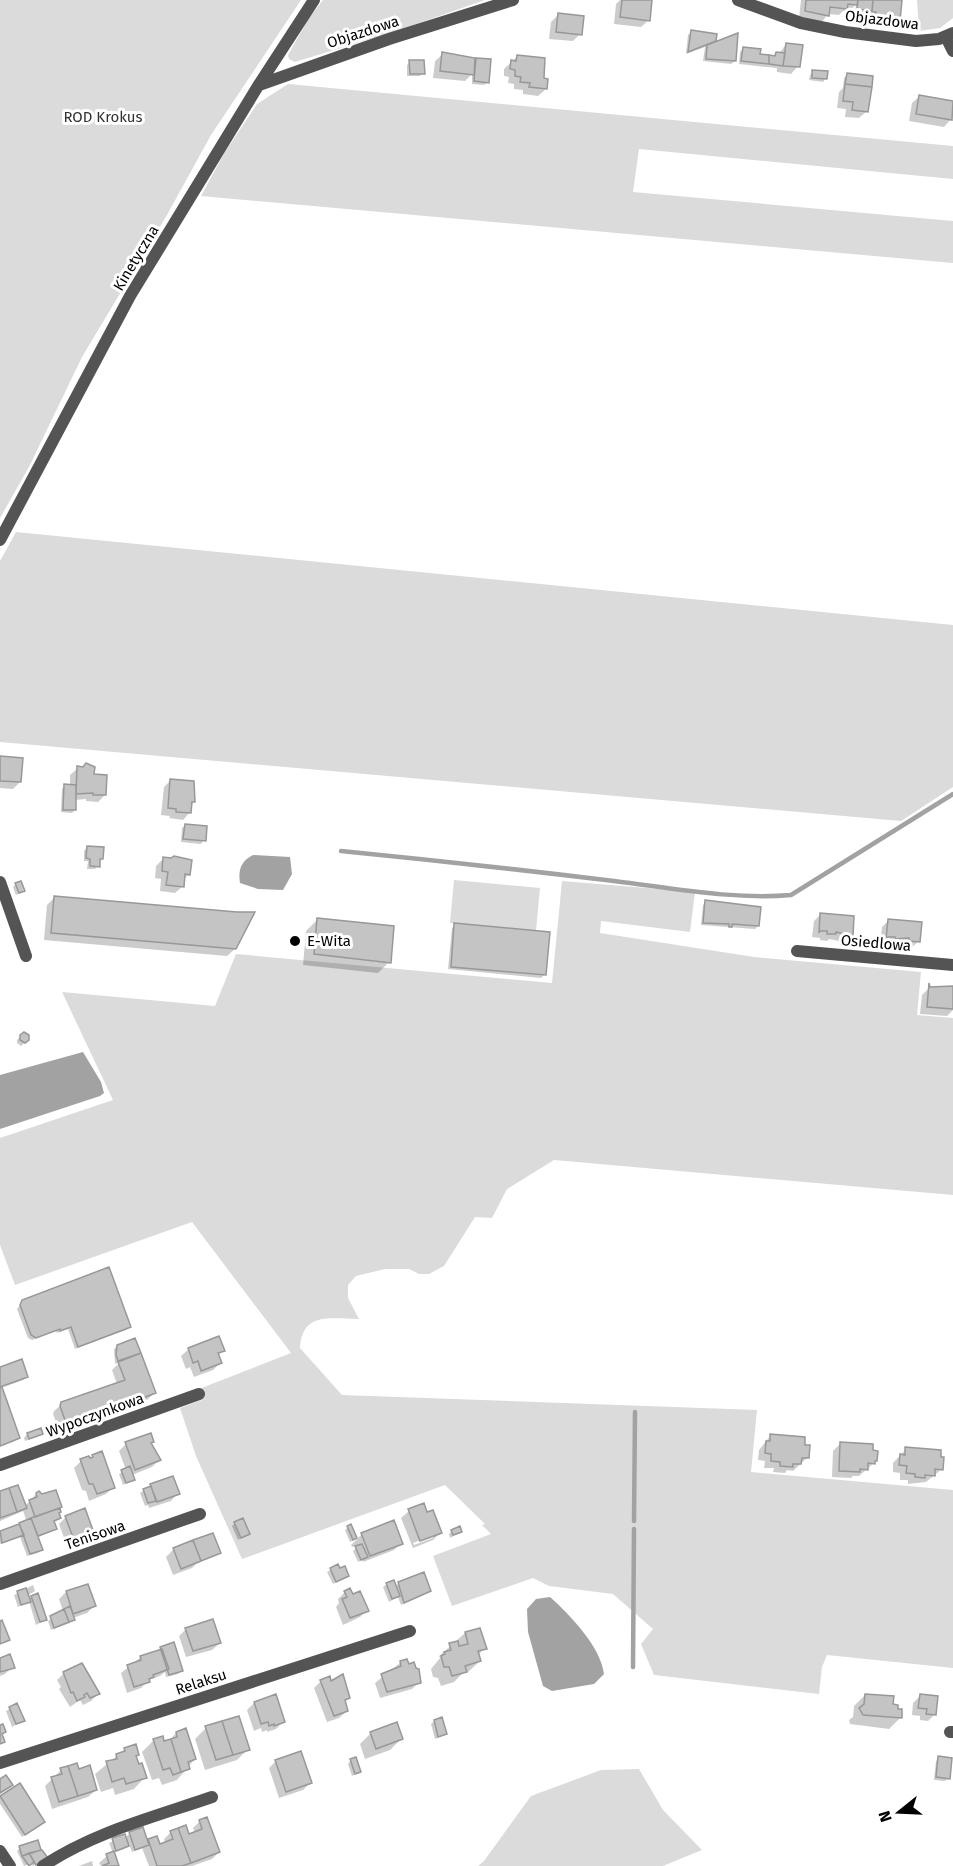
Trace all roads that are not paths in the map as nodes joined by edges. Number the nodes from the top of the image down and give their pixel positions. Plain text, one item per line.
1 (314, 0) edge
2 (513, 0) edge
3 (738, 0) edge
4 (950, 35) edge
5 (953, 51) edge
6 (258, 86) junction
7 (0, 540) edge
8 (0, 882) edge
9 (797, 951) dead end
10 (26, 956) dead end
11 (953, 965) edge
12 (199, 1394) dead end
13 (0, 1465) edge
14 (200, 1514) dead end
15 (0, 1584) edge
16 (410, 1631) dead end
17 (0, 1763) edge
18 (212, 1797) dead end
19 (0, 1851) edge
20 (9, 1866) edge
21 (43, 1866) edge

1 - 6 street, Kinetyczna
2 - 6 street, Objazdowa
3 - 4 street, Objazdowa
4 - 5 street
6 - 7 street, Kinetyczna
8 - 10 street
9 - 11 street, Osiedlowa
12 - 13 street, Wypoczynkowa
14 - 15 street, Tenisowa
16 - 17 street, Relaksu
18 - 21 street
19 - 20 street

